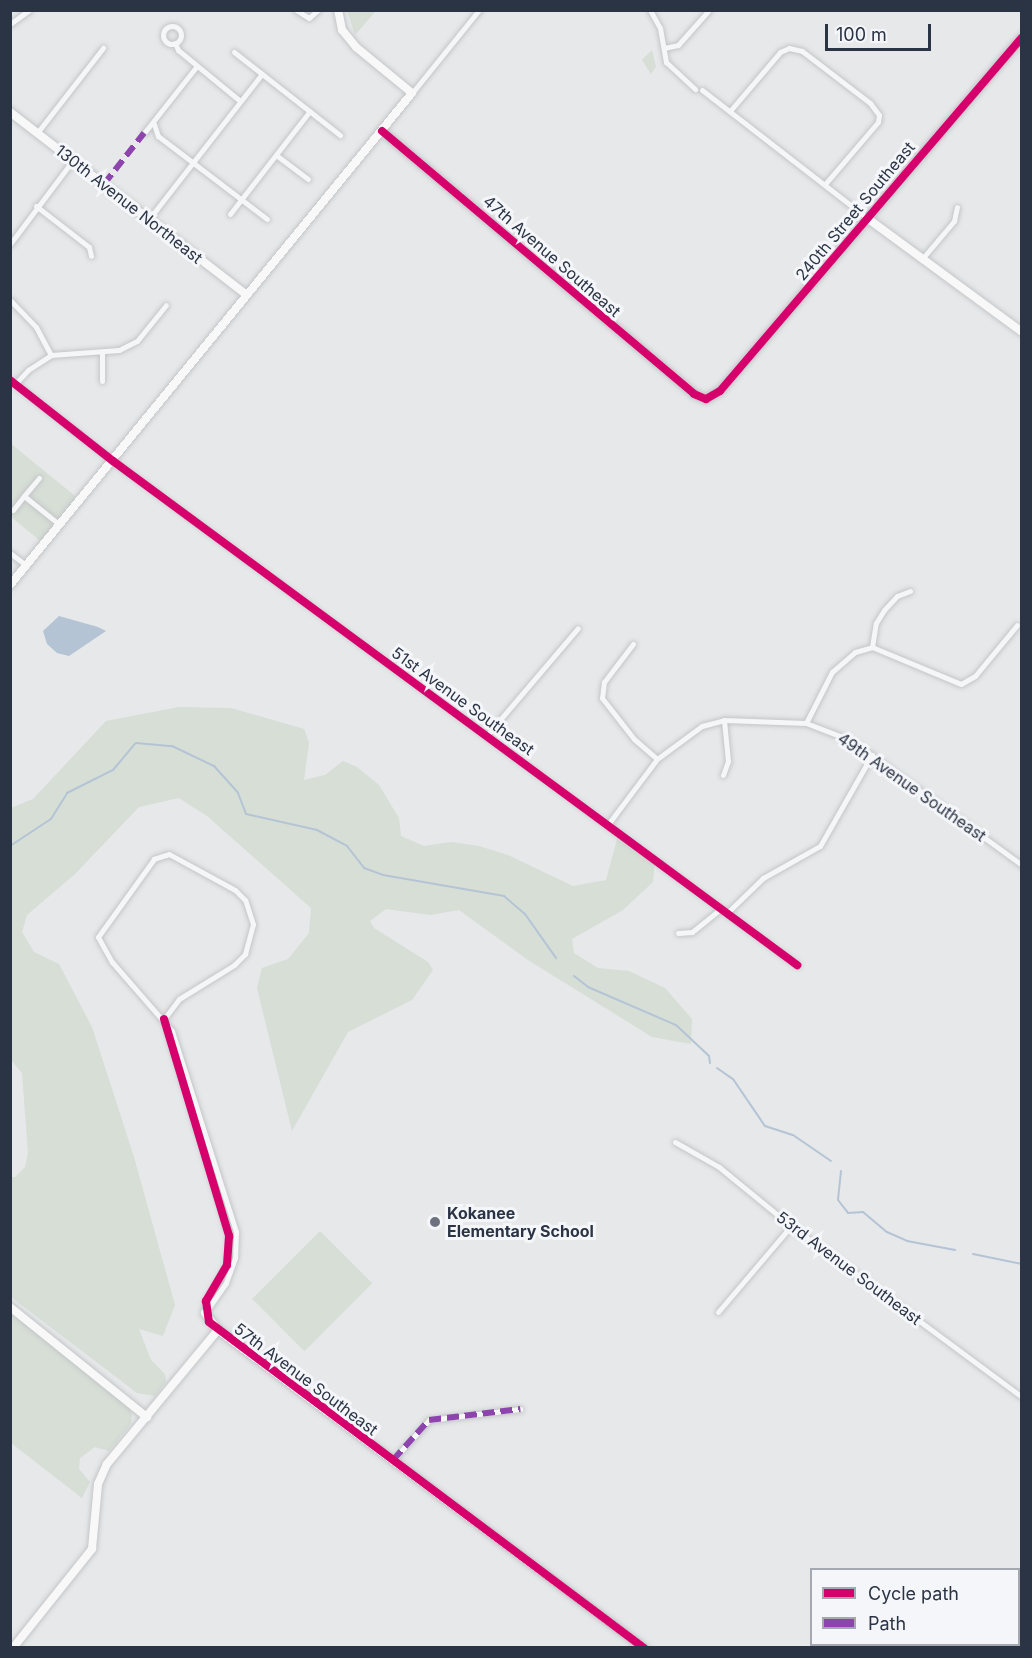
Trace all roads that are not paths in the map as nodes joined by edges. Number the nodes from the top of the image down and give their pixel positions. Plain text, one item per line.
1 (29, 10) edge
2 (296, 10) edge
3 (318, 10) edge
4 (338, 10) edge
5 (479, 10) edge
6 (650, 10) edge
7 (709, 10) edge
8 (10, 24) edge
9 (1022, 37) edge
10 (174, 43) dead end
11 (103, 48) dead end
12 (664, 48) junction
13 (234, 52) dead end
14 (197, 66) junction
15 (262, 74) junction
16 (695, 89) dead end
17 (702, 90) dead end
18 (412, 93) junction
19 (240, 101) junction
20 (310, 111) junction
21 (730, 111) junction
22 (10, 112) edge
23 (154, 124) junction
24 (382, 131) junction
25 (37, 133) junction
26 (144, 133) dead end
27 (340, 135) dead end
28 (276, 155) junction
29 (73, 160) junction
30 (194, 161) junction
31 (308, 179) dead end
32 (825, 184) junction
33 (241, 199) junction
34 (36, 206) junction
35 (957, 207) dead end
36 (230, 214) dead end
37 (867, 218) junction
38 (149, 219) junction
39 (267, 219) dead end
40 (10, 244) edge
41 (91, 256) dead end
42 (922, 259) junction
43 (247, 295) junction
44 (10, 300) edge
45 (166, 305) dead end
46 (1022, 332) edge
47 (102, 353) junction
48 (51, 356) junction
49 (102, 381) dead end
50 (13, 382) edge
51 (706, 399) joint
52 (113, 461) junction
53 (39, 478) dead end
54 (24, 496) junction
55 (13, 510) dead end
56 (60, 525) junction
57 (10, 553) edge
58 (27, 566) junction
59 (10, 585) edge
60 (910, 591) dead end
61 (1017, 626) dead end
62 (578, 628) dead end
63 (633, 644) dead end
64 (872, 647) junction
65 (724, 720) junction
66 (806, 723) junction
67 (487, 735) junction
68 (872, 755) junction
69 (657, 759) junction
70 (723, 776) dead end
71 (609, 824) junction
72 (1022, 865) edge
73 (722, 908) junction
74 (728, 912) junction
75 (678, 933) dead end
76 (797, 965) dead end
77 (164, 1019) junction
78 (193, 1096) junction
79 (186, 1098) junction
80 (675, 1142) dead end
81 (214, 1159) junction
82 (206, 1162) junction
83 (790, 1226) junction
84 (10, 1307) edge
85 (718, 1312) dead end
86 (205, 1313) junction
87 (218, 1330) junction
88 (1022, 1397) edge
89 (520, 1409) dead end
90 (147, 1417) junction
91 (393, 1460) junction
92 (13, 1647) edge
93 (644, 1647) edge

1 - 8 street
2 - 3 street
4 - 18 street
5 - 18 street
6 - 12 street
7 - 12 street
9 - 37 street, 240th Street Southeast
10 - 14 street
11 - 25 street
12 - 16 street
13 - 15 street
14 - 19 street
14 - 23 street
15 - 19 street
15 - 20 street
17 - 21 street
18 - 24 street
19 - 30 street
20 - 27 street
20 - 28 street
21 - 32 street
21 - 32 street
22 - 25 street, 130th Avenue Northeast
23 - 26 street
23 - 30 street
24 - 43 street
24 - 51 street, 47th Avenue Southeast
25 - 29 street, 130th Avenue Northeast
28 - 31 street
28 - 33 street
29 - 34 street
29 - 38 street, 130th Avenue Northeast
30 - 33 street
30 - 38 street
32 - 37 street
33 - 36 street
33 - 39 street
34 - 40 street
34 - 41 street
35 - 42 street
37 - 42 street
37 - 51 street, 240th Street Southeast
38 - 43 street, 130th Avenue Northeast
42 - 46 street
43 - 52 street
44 - 48 street
45 - 47 street
47 - 48 street
47 - 49 street
48 - 50 street
50 - 52 street, 51st Avenue Southeast
52 - 56 street
52 - 67 street, 51st Avenue Southeast
53 - 54 street
54 - 55 street
54 - 56 street
56 - 58 street
57 - 58 street
58 - 59 street
60 - 64 street
61 - 64 street
62 - 67 street
63 - 69 street
64 - 66 street
65 - 66 street, 49th Avenue Southeast
65 - 69 street
65 - 70 street
66 - 68 street, 49th Avenue Southeast
67 - 71 street, 51st Avenue Southeast
68 - 72 street, 49th Avenue Southeast
68 - 74 street
69 - 71 street
71 - 73 street, 51st Avenue Southeast
73 - 74 street, 51st Avenue Southeast
73 - 75 street
74 - 76 street, 51st Avenue Southeast
77 - 77 street
77 - 78 street
77 - 79 street
78 - 79 street
78 - 81 street
79 - 82 street
80 - 83 street, 53rd Avenue Southeast
81 - 82 street
81 - 86 street
82 - 86 street
83 - 85 street
83 - 88 street, 53rd Avenue Southeast
84 - 90 street
86 - 87 street, 57th Avenue Southeast
87 - 90 street
87 - 91 street, 57th Avenue Southeast
89 - 91 street
90 - 92 street
91 - 93 street, 57th Avenue Southeast

